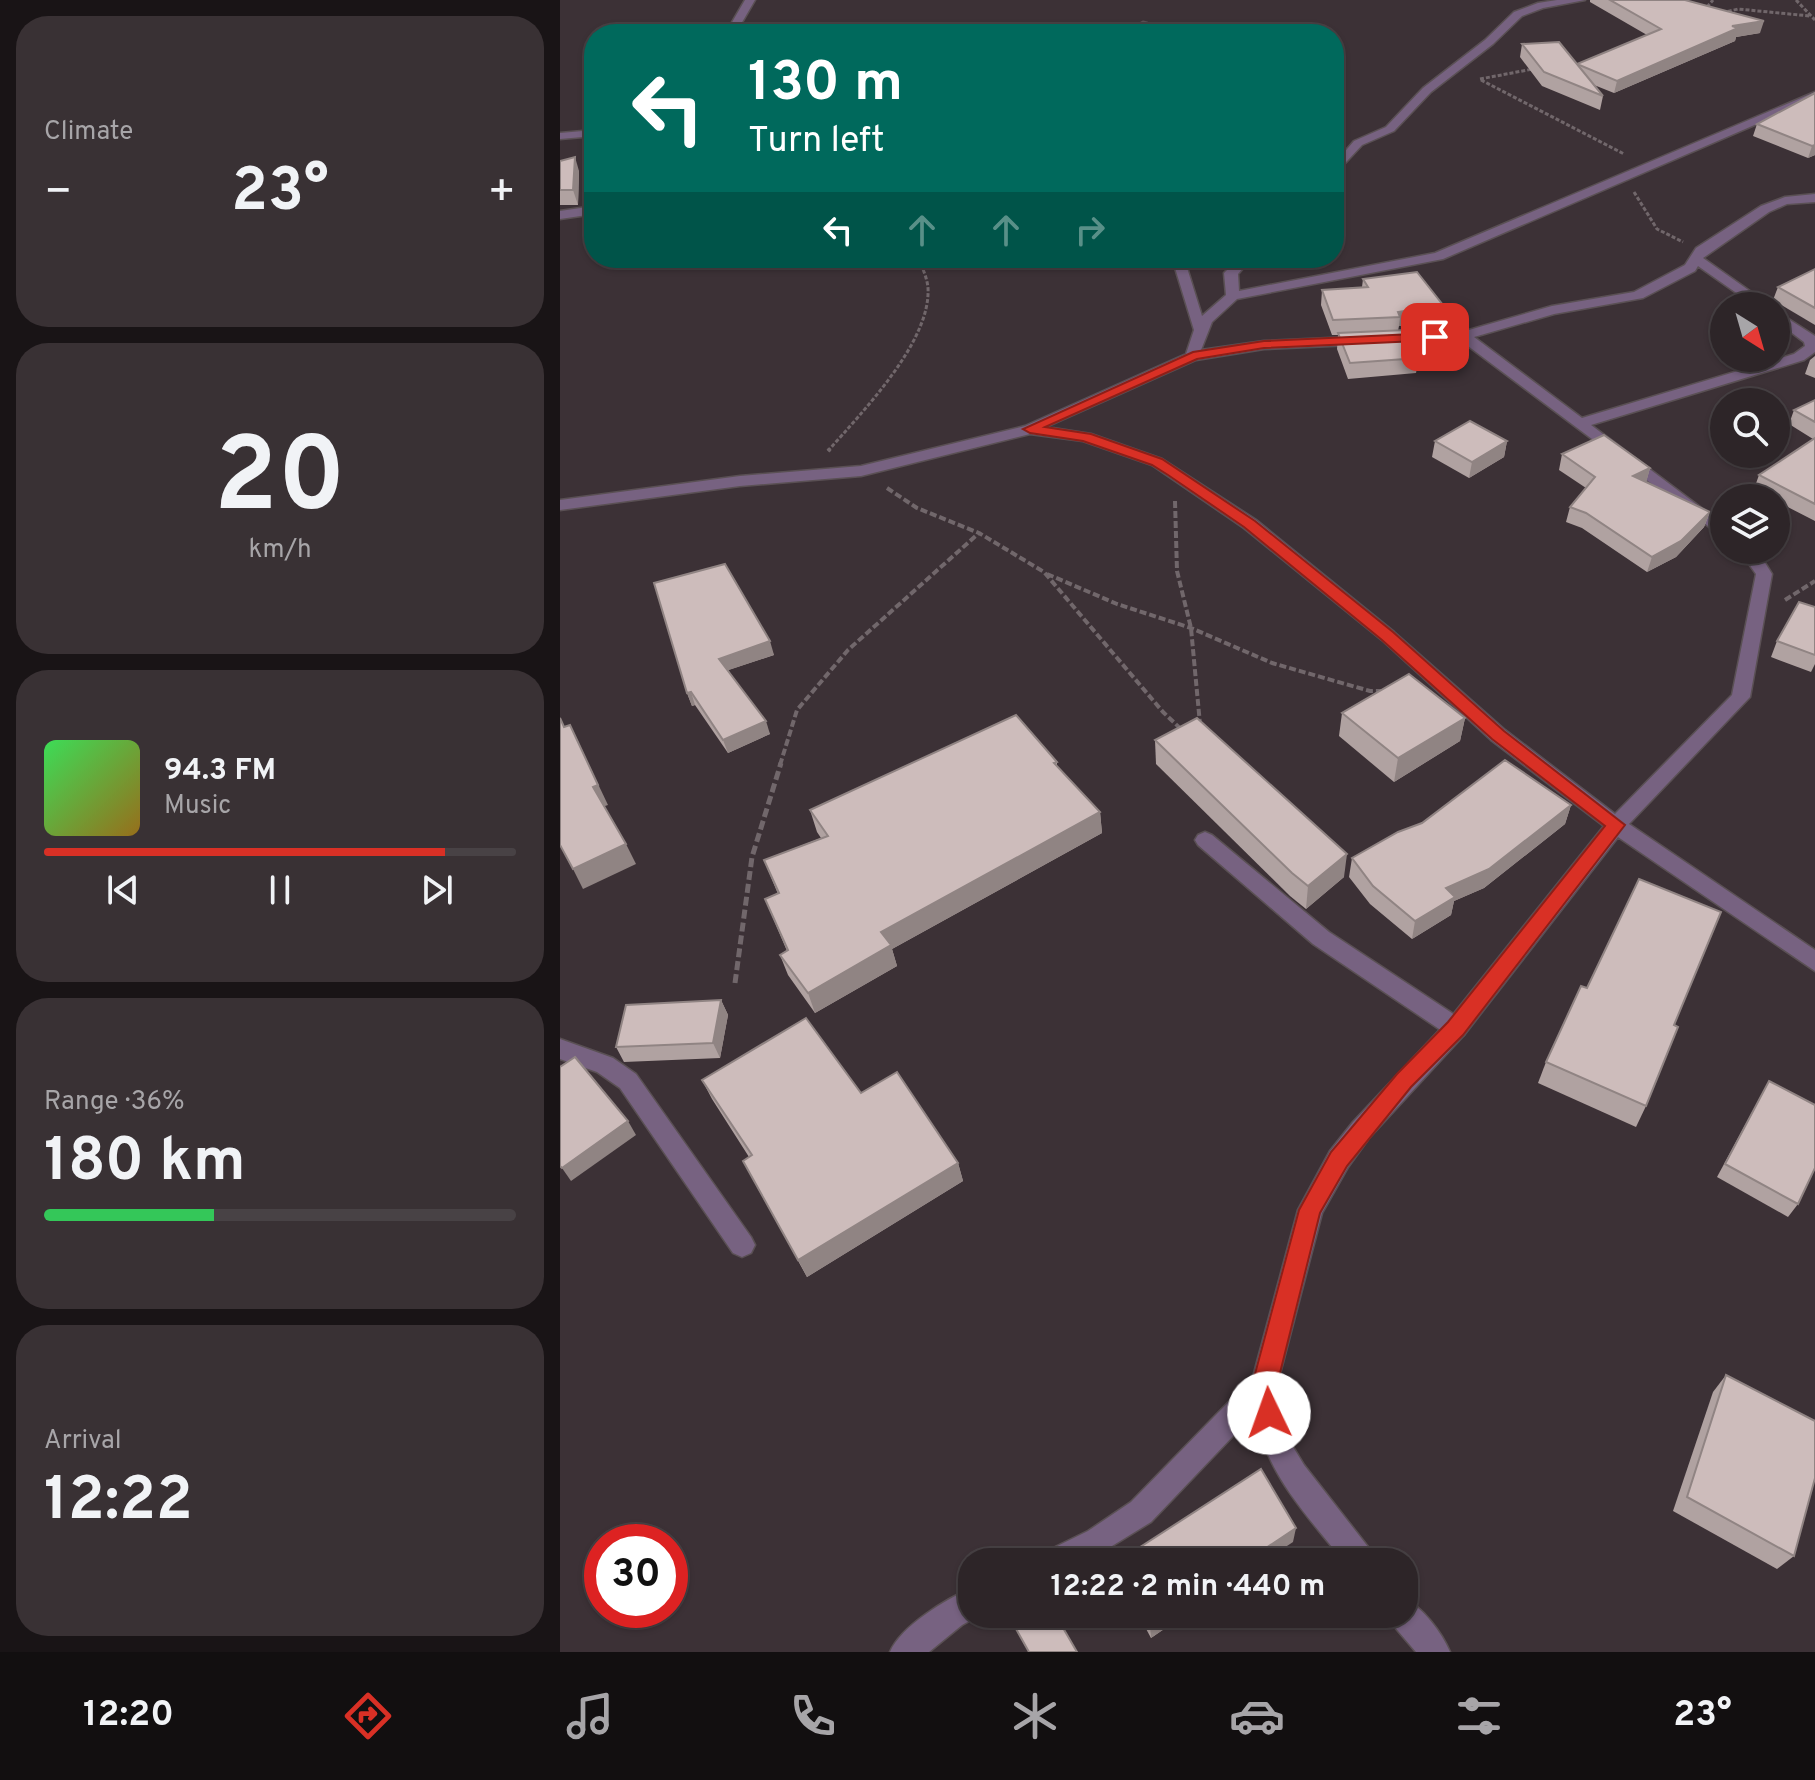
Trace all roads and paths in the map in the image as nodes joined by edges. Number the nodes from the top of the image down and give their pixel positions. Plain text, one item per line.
1 (750, 0) edge
2 (1580, 0) edge
3 (1713, 0) edge
4 (1796, 0) edge
5 (1697, 5) edge
6 (1707, 7) junction
7 (1725, 11) junction
8 (1717, 15) edge
9 (1810, 16) junction
10 (1815, 20) edge
11 (736, 24) edge
12 (1458, 68) junction
13 (1535, 68) edge
14 (1480, 79) junction
15 (1815, 95) edge
16 (584, 134) edge
17 (560, 136) edge
18 (1344, 159) edge
19 (1647, 164) junction
20 (1613, 179) junction
21 (1815, 198) edge
22 (584, 211) edge
23 (560, 215) edge
24 (1700, 256) junction
25 (921, 268) edge
26 (1181, 268) edge
27 (1236, 268) edge
28 (1746, 292) edge
29 (1233, 296) junction
30 (1790, 325) edge
31 (1199, 327) junction
32 (1463, 336) junction
33 (1193, 356) junction
34 (1790, 360) edge
35 (1753, 372) edge
36 (1579, 424) junction
37 (1030, 429) junction
38 (861, 471) junction
39 (1173, 472) junction
40 (806, 475) junction
41 (560, 505) edge
42 (1710, 522) edge
43 (979, 533) junction
44 (1759, 564) edge
45 (1044, 572) junction
46 (1191, 628) junction
47 (1395, 691) edge
48 (1200, 734) edge
49 (1190, 736) edge
50 (1616, 825) junction
51 (1205, 840) dead end
52 (1815, 962) edge
53 (735, 983) dead end
54 (1456, 1028) junction
55 (560, 1049) edge
56 (742, 1245) dead end
57 (1264, 1385) junction
58 (1082, 1548) edge
59 (1351, 1548) edge
60 (958, 1610) edge
61 (1415, 1628) edge
62 (905, 1652) edge
63 (1435, 1652) edge

1 - 11 street
2 - 12 street
3 - 6 path
4 - 9 path
5 - 6 path
6 - 7 path
7 - 8 path
7 - 9 path
9 - 10 path
12 - 14 path
12 - 18 street
13 - 14 path
14 - 19 path
15 - 19 street
16 - 17 street
19 - 20 street
20 - 24 path
20 - 29 street
21 - 24 street
22 - 23 street
24 - 28 street
24 - 32 street
25 - 40 path
26 - 31 street
27 - 29 street
29 - 31 street
30 - 34 street
31 - 33 street
32 - 33 street
32 - 36 street
33 - 37 street
35 - 36 street
36 - 42 street
37 - 38 street
37 - 39 street
38 - 40 street
38 - 43 path
39 - 46 path
39 - 50 street
40 - 41 street
43 - 45 path
43 - 53 path
44 - 50 street
45 - 46 path
45 - 49 path
46 - 47 path
46 - 48 path
50 - 52 street
50 - 54 street
51 - 54 street
54 - 57 street
55 - 56 street
57 - 58 street
57 - 59 street
60 - 62 street
61 - 63 street

